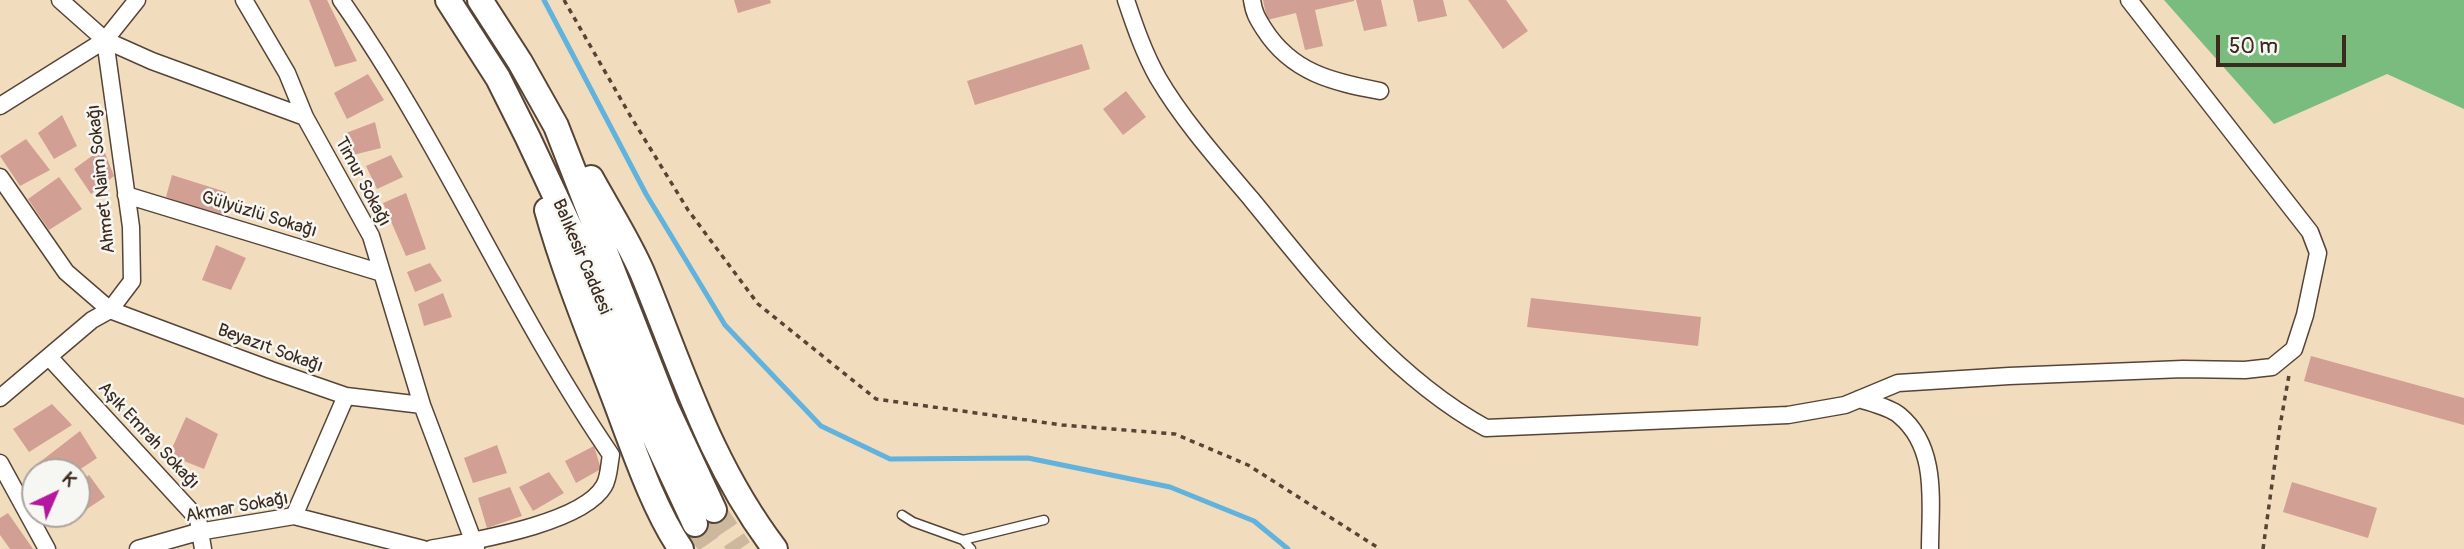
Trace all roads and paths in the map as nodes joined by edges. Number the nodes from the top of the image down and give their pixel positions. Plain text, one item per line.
1 (60, 0) edge
2 (137, 0) edge
3 (244, 0) edge
4 (341, 0) edge
5 (448, 0) edge
6 (480, 0) edge
7 (564, 0) edge
8 (1126, 0) edge
9 (1252, 0) edge
10 (2129, 0) edge
11 (105, 40) junction
12 (1380, 91) dead end
13 (0, 106) edge
14 (305, 117) junction
15 (556, 126) junction
16 (528, 138) junction
17 (0, 177) edge
18 (126, 195) junction
19 (382, 273) junction
20 (110, 310) junction
21 (2294, 349) junction
22 (49, 357) junction
23 (346, 396) junction
24 (0, 398) edge
25 (1859, 399) junction
26 (422, 405) junction
27 (0, 463) edge
28 (902, 515) dead end
29 (294, 516) junction
30 (1044, 520) dead end
31 (198, 532) junction
32 (963, 540) junction
33 (674, 544) tunnel mouth
34 (475, 545) edge
35 (47, 549) edge
36 (138, 549) edge
37 (202, 549) edge
38 (423, 549) edge
39 (430, 549) edge
40 (775, 549) edge
41 (971, 549) edge
42 (1380, 549) edge
43 (1930, 549) edge
44 (2263, 549) edge

1 - 11 street
2 - 11 street
3 - 14 street, Timur Sokağı
4 - 34 street
5 - 16 main road, Balıkesir Caddesi
6 - 15 main road, Balıkesir Caddesi
7 - 42 path
8 - 25 street
9 - 12 street
10 - 21 street
11 - 13 street
11 - 14 street
11 - 18 street, Ahmet Naim Sokağı
14 - 19 street, Timur Sokağı
15 - 16 main road, Balıkesir Caddesi
15 - 40 main road
16 - 33 main road
17 - 20 street, Beyazıt Sokağı
18 - 19 street, Gülyüzlü Sokağı
18 - 20 street, Ahmet Naim Sokağı
19 - 26 street, Timur Sokağı
20 - 22 street, Ahmet Naim Sokağı
20 - 23 street, Beyazıt Sokağı
21 - 25 street
21 - 44 path
22 - 24 street, Ahmet Naim Sokağı
22 - 31 street, Aşık Emrah Sokağı
23 - 26 street, Beyazıt Sokağı
23 - 29 street
25 - 43 street
26 - 34 street, Timur Sokağı
27 - 35 street
28 - 32 lane
29 - 31 street, Akmar Sokağı
29 - 38 street, Akmar Sokağı
30 - 32 lane
31 - 36 street, Akmar Sokağı
31 - 37 street, Aşık Emrah Sokağı
32 - 41 lane
34 - 39 street

